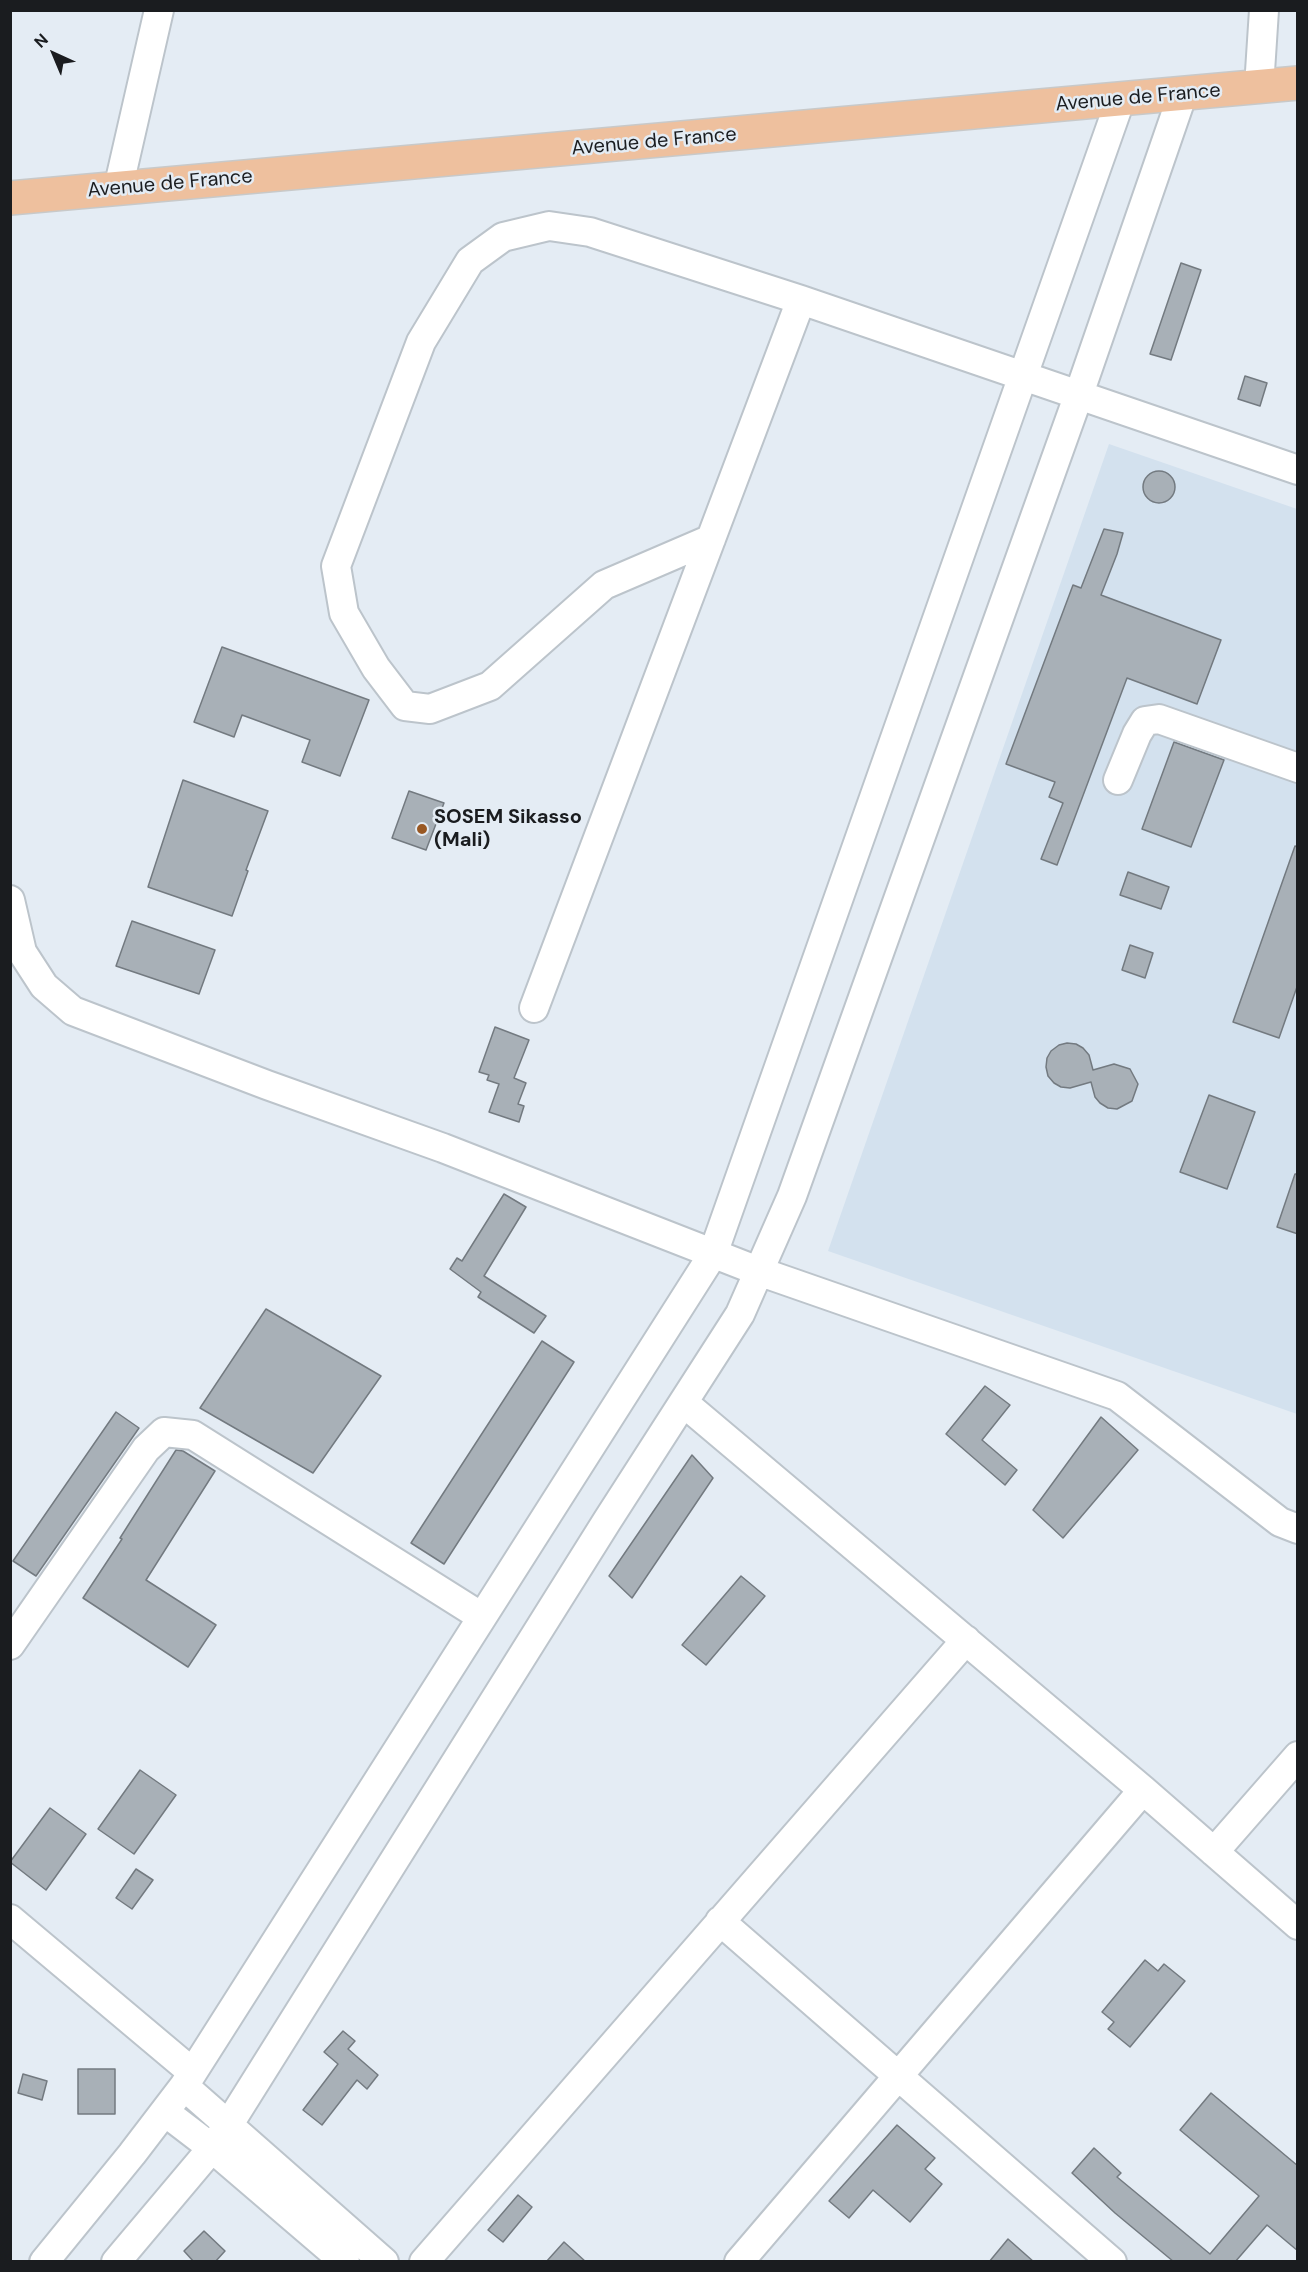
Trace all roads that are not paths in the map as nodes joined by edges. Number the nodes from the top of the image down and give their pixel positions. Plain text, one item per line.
1 (159, 10) edge
2 (1264, 10) edge
3 (1298, 83) edge
4 (1259, 87) junction
5 (1183, 93) junction
6 (1121, 98) junction
7 (118, 189) junction
8 (10, 198) edge
9 (801, 300) junction
10 (1012, 371) junction
11 (1078, 394) junction
12 (1298, 470) edge
13 (711, 539) junction
14 (1298, 768) edge
15 (1118, 780) dead end
16 (10, 900) edge
17 (534, 1008) dead end
18 (713, 1254) junction
19 (758, 1271) junction
20 (684, 1403) junction
21 (1298, 1529) edge
22 (482, 1617) junction
23 (966, 1640) junction
24 (10, 1646) edge
25 (1298, 1756) edge
26 (1143, 1790) junction
27 (1214, 1852) junction
28 (10, 1919) edge
29 (720, 1921) junction
30 (1298, 1925) edge
31 (898, 2074) junction
32 (188, 2079) junction
33 (165, 2112) junction
34 (229, 2124) junction
35 (212, 2148) junction
36 (44, 2262) edge
37 (116, 2262) edge
38 (345, 2262) edge
39 (384, 2262) edge
40 (424, 2262) edge
41 (740, 2262) edge
42 (1112, 2262) edge

1 - 7 street
2 - 4 street
3 - 4 main road, Avenue de France
4 - 5 main road, Avenue de France
5 - 6 main road, Avenue de France
5 - 11 street
6 - 7 main road, Avenue de France
6 - 10 street
7 - 8 main road, Avenue de France
9 - 10 street
9 - 13 street
9 - 13 street
10 - 11 street
10 - 18 street
11 - 12 street
11 - 19 street
13 - 17 street
14 - 15 street
16 - 18 street
18 - 19 street
18 - 22 street
19 - 20 street
19 - 21 street
20 - 23 street
20 - 34 street
22 - 24 street
22 - 32 street
23 - 26 street
23 - 29 street
25 - 27 street
26 - 27 street
26 - 31 street
27 - 30 street
28 - 32 street
29 - 31 street
29 - 40 street
31 - 41 street
31 - 42 street
32 - 33 street
32 - 34 street
33 - 35 street
33 - 36 street
34 - 35 street
34 - 39 street
35 - 37 street
35 - 38 street

